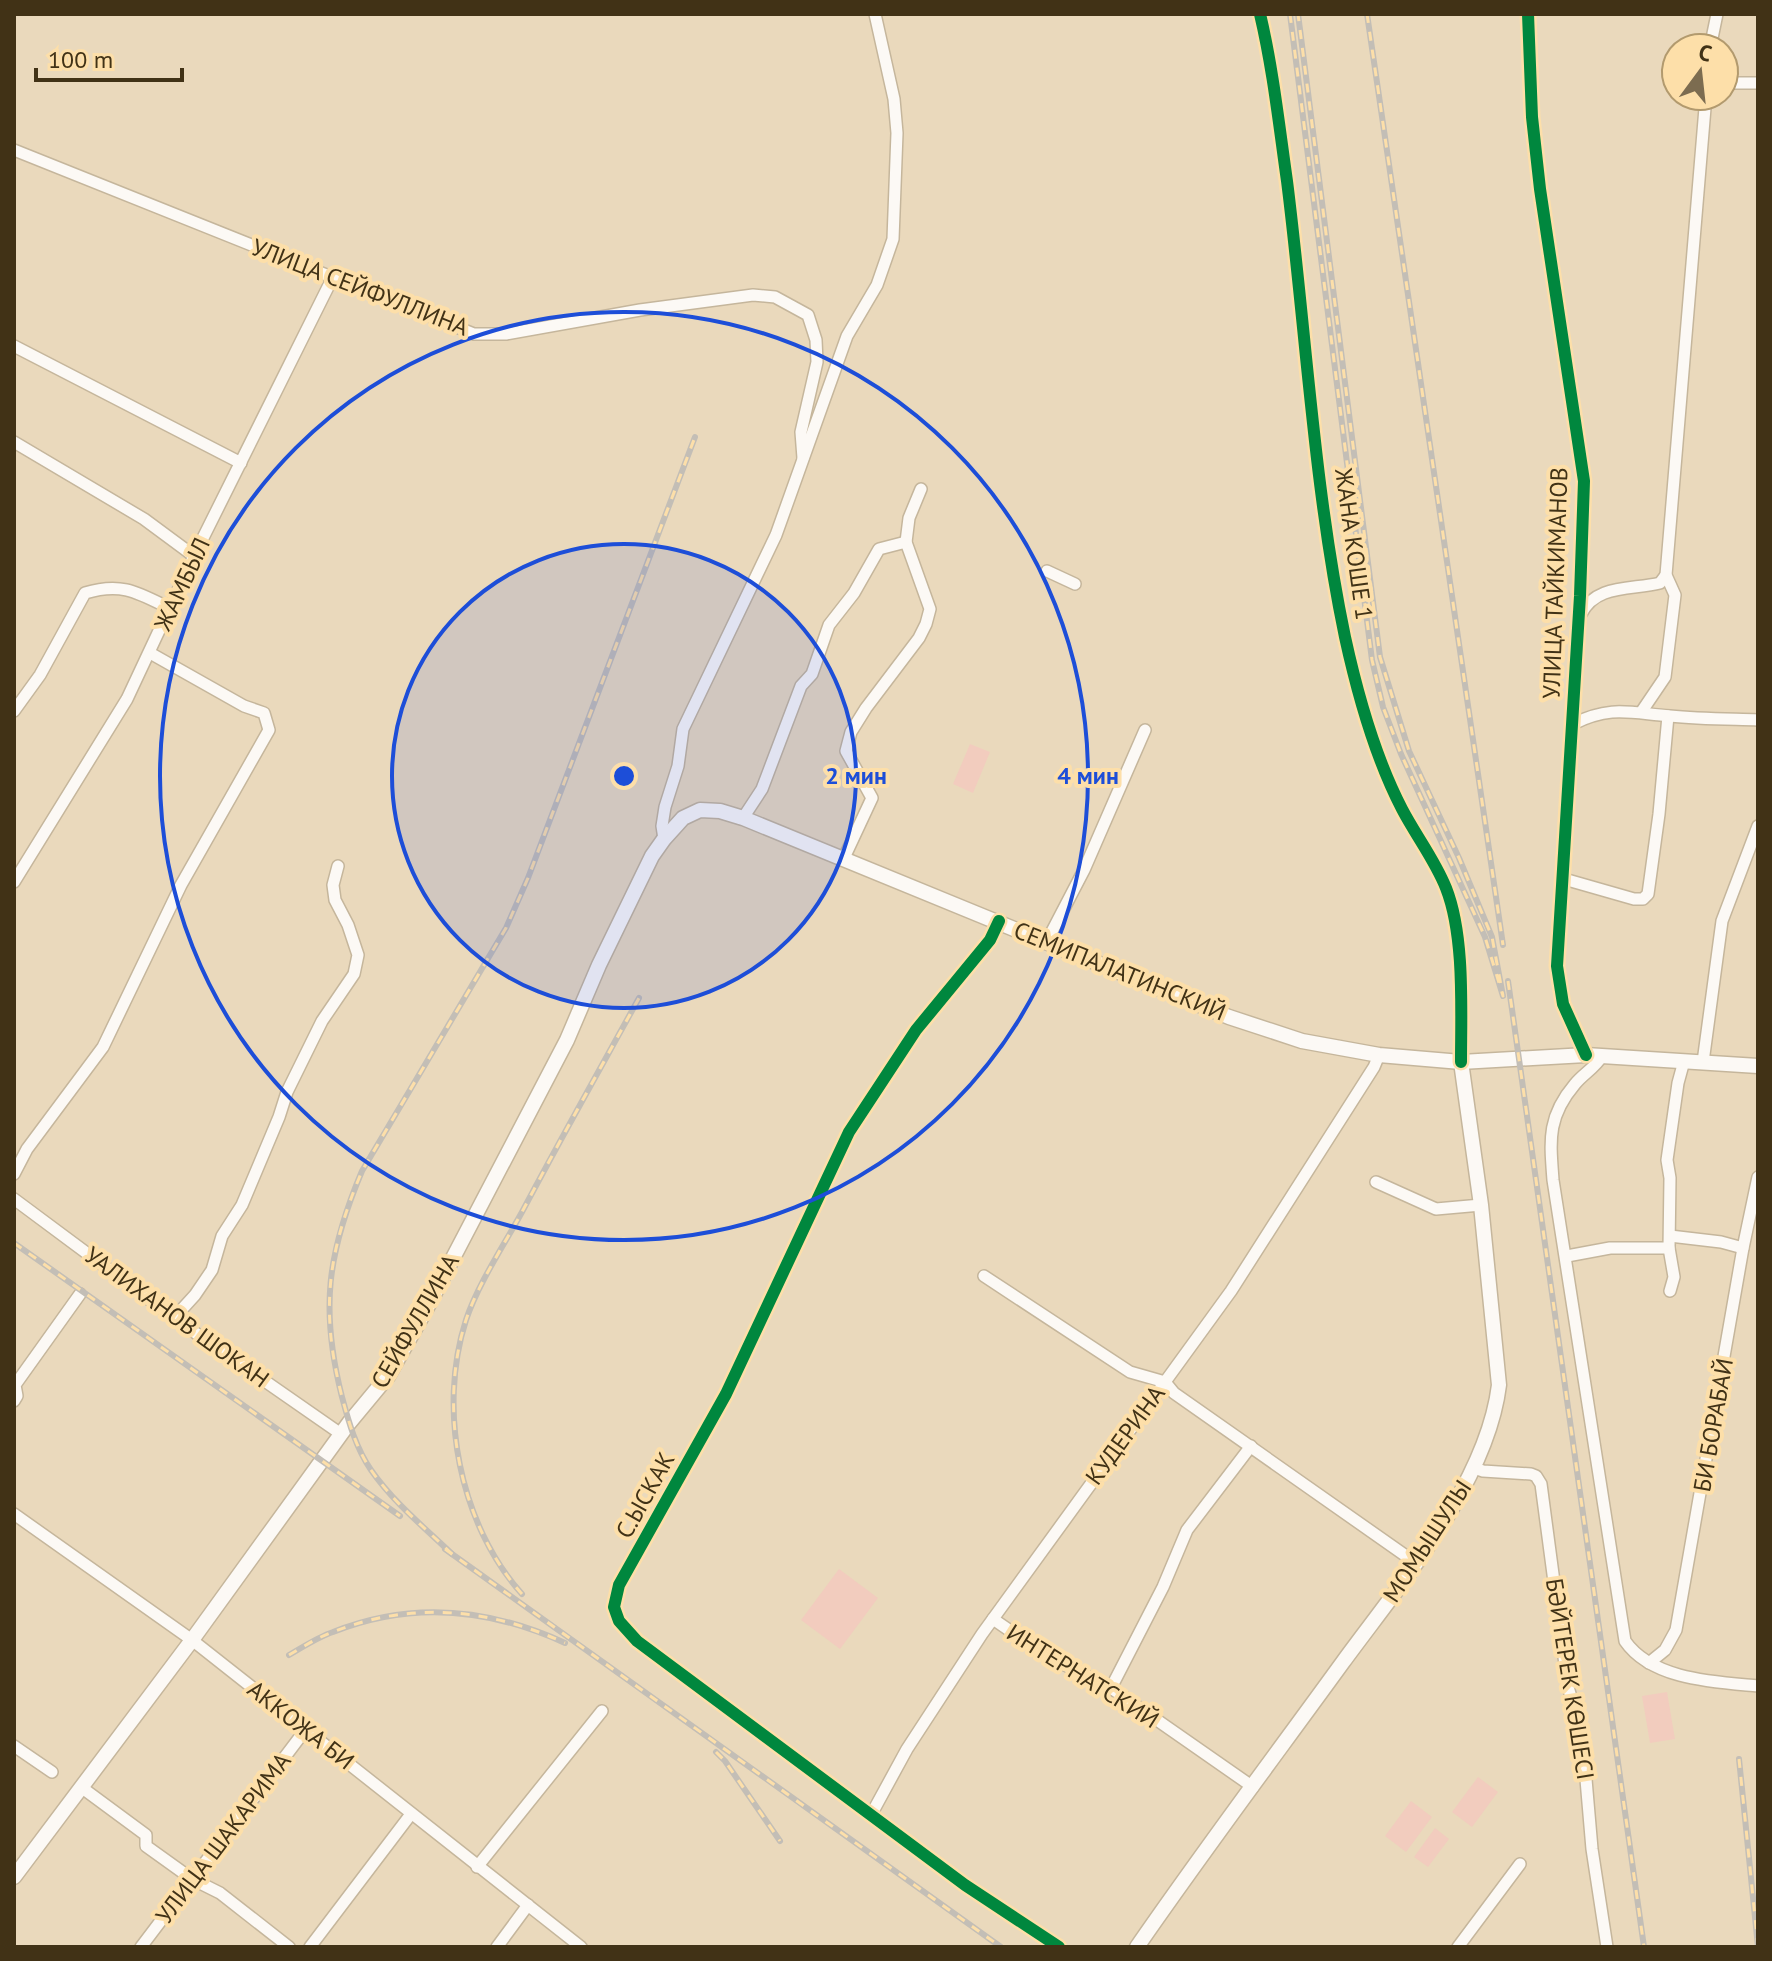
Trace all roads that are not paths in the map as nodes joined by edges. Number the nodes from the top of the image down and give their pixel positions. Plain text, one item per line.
1 (875, 14) edge
2 (1260, 14) edge
3 (1528, 14) edge
4 (1705, 112) edge
5 (14, 150) edge
6 (333, 277) junction
7 (14, 346) edge
8 (14, 442) edge
9 (803, 458) junction
10 (241, 463) junction
11 (921, 489) dead end
12 (906, 542) junction
13 (194, 556) junction
14 (1047, 571) dead end
15 (1666, 575) junction
16 (1075, 584) dead end
17 (169, 608) junction
18 (1577, 622) junction
19 (150, 653) junction
20 (14, 711) edge
21 (1642, 711) junction
22 (1668, 716) junction
23 (1758, 720) edge
24 (1573, 724) junction
25 (1145, 730) dead end
26 (700, 810) joint
27 (743, 818) junction
28 (1758, 826) edge
29 (664, 839) junction
30 (844, 858) junction
31 (338, 866) dead end
32 (1564, 879) junction
33 (14, 882) edge
34 (999, 921) junction
35 (1047, 941) junction
36 (1379, 1055) junction
37 (1586, 1055) junction
38 (1602, 1056) junction
39 (1684, 1061) junction
40 (1461, 1062) junction
41 (1703, 1062) junction
42 (1758, 1066) edge
43 (14, 1174) edge
44 (1758, 1177) edge
45 (1376, 1182) dead end
46 (14, 1199) edge
47 (1481, 1205) junction
48 (1669, 1242) junction
49 (1743, 1248) junction
50 (1567, 1256) junction
51 (984, 1276) dead end
52 (1670, 1291) dead end
53 (80, 1294) dead end
54 (174, 1318) junction
55 (1165, 1382) junction
56 (14, 1401) edge
57 (341, 1434) junction
58 (1251, 1446) junction
59 (1474, 1468) junction
60 (14, 1514) edge
61 (1416, 1563) junction
62 (993, 1619) junction
63 (192, 1640) junction
64 (1649, 1663) junction
65 (1758, 1686) edge
66 (1111, 1688) junction
67 (602, 1711) dead end
68 (306, 1729) junction
69 (14, 1746) edge
70 (52, 1772) dead end
71 (81, 1787) junction
72 (1253, 1787) junction
73 (411, 1814) junction
74 (871, 1815) junction
75 (1520, 1864) dead end
76 (477, 1867) junction
77 (14, 1877) edge
78 (192, 1879) junction
79 (528, 1905) junction
80 (141, 1947) edge
81 (289, 1947) edge
82 (310, 1947) edge
83 (497, 1947) edge
84 (581, 1947) edge
85 (1059, 1947) edge
86 (1137, 1947) edge
87 (1458, 1947) edge
88 (1607, 1947) edge

1 - 9 street, УЛИЦА СЕЙФУЛЛИНА
2 - 40 street, ЖАНА КОШЕ 1
3 - 18 street, УЛИЦА ТАЙКИМАНОВ
4 - 15 street
5 - 6 street, УЛИЦА СЕЙФУЛЛИНА
6 - 9 street, УЛИЦА СЕЙФУЛЛИНА
6 - 10 street, ЖАМБЫЛ
7 - 10 street
8 - 13 street
9 - 29 street, УЛИЦА СЕЙФУЛЛИНА
10 - 13 street, ЖАМБЫЛ
11 - 12 street
12 - 27 street
12 - 30 street
13 - 17 street, ЖАМБЫЛ
14 - 16 street
15 - 18 street
15 - 21 street
17 - 19 street, ЖАМБЫЛ
17 - 20 street
18 - 24 street, УЛИЦА ТАЙКИМАНОВ
19 - 33 street, ЖАМБЫЛ
19 - 43 street
21 - 22 street
21 - 24 street
22 - 23 street
22 - 32 street
24 - 32 street, УЛИЦА ТАЙКИМАНОВ
25 - 35 street
26 - 27 main road, СЕМИПАЛАТИНСКИЙ
26 - 29 main road, СЕЙФУЛЛИНА
27 - 30 main road, СЕМИПАЛАТИНСКИЙ
28 - 41 street
29 - 57 main road, СЕЙФУЛЛИНА
30 - 34 main road, СЕМИПАЛАТИНСКИЙ
31 - 54 street
32 - 37 street, УЛИЦА ТАЙКИМАНОВ
34 - 35 main road, СЕМИПАЛАТИНСКИЙ
34 - 74 street, С.ЫСКАК
35 - 36 main road, СЕМИПАЛАТИНСКИЙ
36 - 40 main road, СЕМИПАЛАТИНСКИЙ
36 - 55 street, КУДЕРИНА
37 - 38 main road, СЕМИПАЛАТИНСКИЙ
37 - 40 main road, СЕМИПАЛАТИНСКИЙ
38 - 39 main road, СЕМИПАЛАТИНСКИЙ
38 - 50 street
39 - 41 main road, СЕМИПАЛАТИНСКИЙ
39 - 48 street
40 - 47 main road, МОМЫШУЛЫ
41 - 42 main road, СЕМИПАЛАТИНСКИЙ
44 - 49 street, БИ БОРАБАЙ
45 - 47 street
46 - 54 street, УАЛИХАНОВ ШОКАН
47 - 59 main road, МОМЫШУЛЫ
48 - 49 street
48 - 50 street
48 - 52 street
49 - 64 street, БИ БОРАБАЙ
50 - 64 street
51 - 55 street
53 - 56 street
54 - 57 street, УАЛИХАНОВ ШОКАН
55 - 58 street
55 - 62 street, КУДЕРИНА
57 - 63 main road, СЕЙФУЛЛИНА
58 - 61 street
58 - 66 street
59 - 61 main road, МОМЫШУЛЫ
59 - 88 street, БӘЙТЕРЕК КӨШЕСІ
60 - 63 street, АККОЖА БИ
61 - 72 main road, МОМЫШУЛЫ
62 - 66 street, ИНТЕРНАТСКИЙ
62 - 74 street, КУДЕРИНА
63 - 68 street, АККОЖА БИ
63 - 71 main road, СЕЙФУЛЛИНА
64 - 65 street
66 - 72 street, ИНТЕРНАТСКИЙ
67 - 76 street
68 - 73 street, АККОЖА БИ
68 - 78 street, УЛИЦА ШАКАРИМА
69 - 70 street
71 - 77 main road, СЕЙФУЛЛИНА
71 - 78 street
72 - 86 main road, МОМЫШУЛЫ
73 - 76 street, АККОЖА БИ
73 - 82 street
74 - 85 street, С.ЫСКАК
75 - 87 street
76 - 79 street, АККОЖА БИ
78 - 80 street, УЛИЦА ШАКАРИМА
78 - 81 street
79 - 83 street
79 - 84 street, АККОЖА БИ

